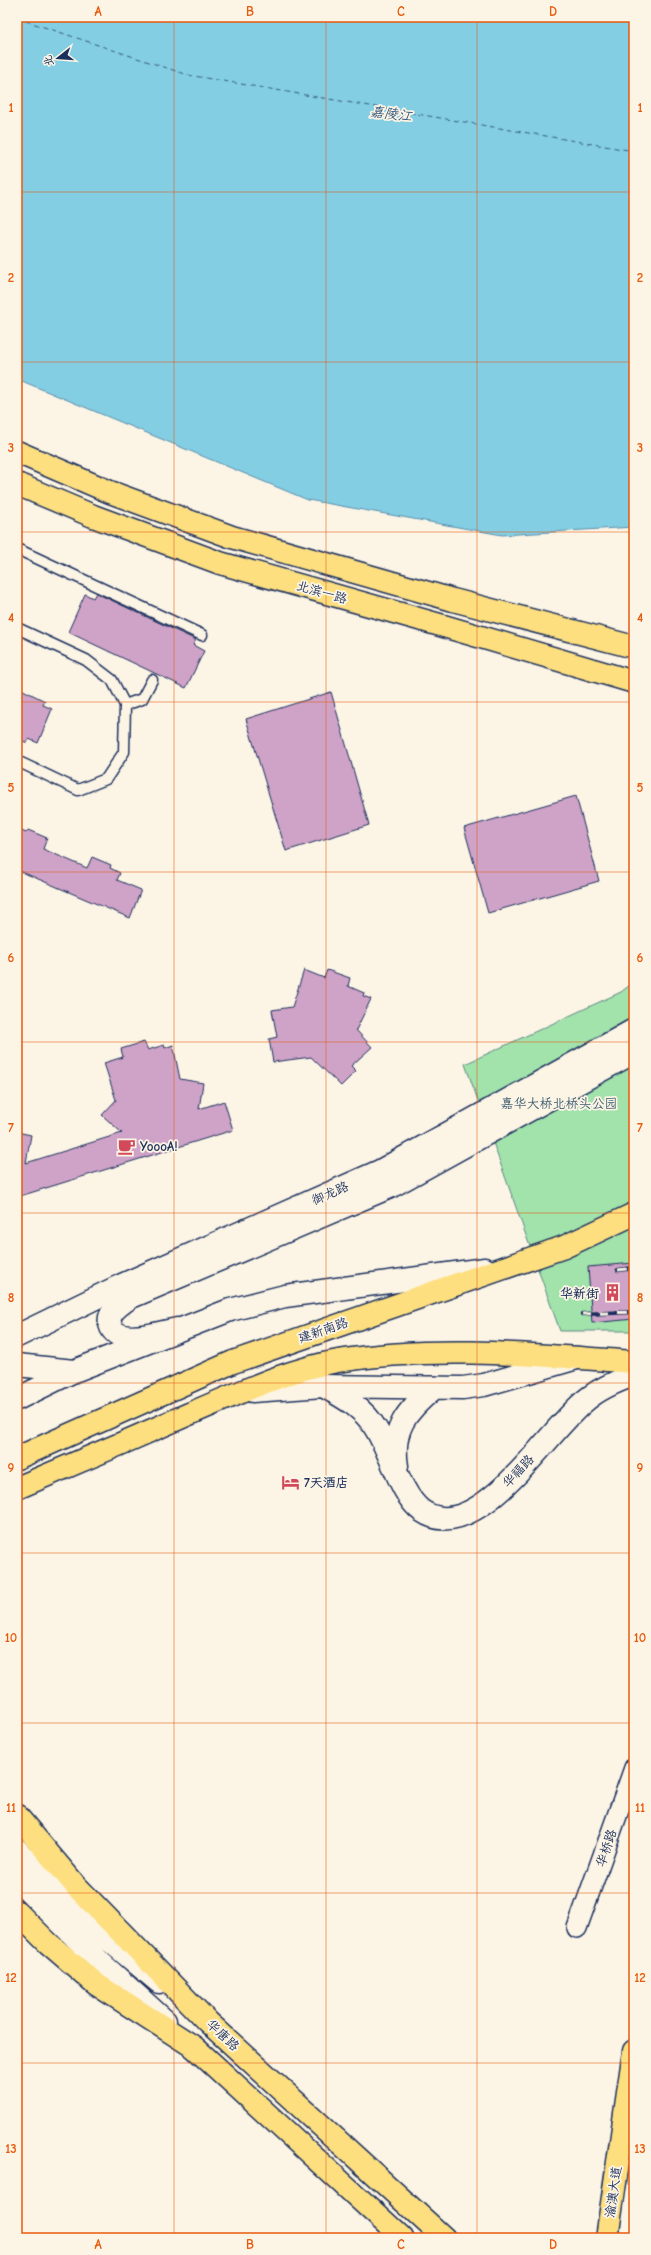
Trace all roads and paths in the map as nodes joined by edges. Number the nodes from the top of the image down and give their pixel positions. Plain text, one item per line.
1 (17, 452) edge
2 (17, 484) edge
3 (17, 549) edge
4 (17, 628) edge
5 (202, 635) dead end
6 (634, 647) edge
7 (152, 680) dead end
8 (634, 682) edge
9 (125, 705) junction
10 (17, 761) edge
11 (634, 1030) edge
12 (634, 1052) edge
13 (634, 1214) edge
14 (504, 1266) junction
15 (177, 1329) junction
16 (17, 1336) edge
17 (578, 1358) junction
18 (634, 1362) edge
19 (17, 1365) edge
20 (74, 1371) junction
21 (634, 1375) edge
22 (323, 1386) junction
23 (432, 1389) junction
24 (241, 1392) junction
25 (17, 1399) edge
26 (17, 1458) edge
27 (400, 1479) junction
28 (17, 1488) edge
29 (634, 1768) edge
30 (17, 1816) edge
31 (17, 1850) edge
32 (17, 1879) edge
33 (17, 1912) edge
34 (578, 1928) dead end
35 (208, 2022) junction
36 (194, 2047) junction
37 (634, 2051) edge
38 (612, 2204) junction
39 (402, 2238) edge
40 (444, 2238) edge
41 (607, 2238) edge
42 (619, 2238) edge

1 - 6 main road
2 - 8 main road, 北滨一路
3 - 5 lane
4 - 9 lane
7 - 9 lane
9 - 10 lane
11 - 16 main road, 御龙路
12 - 15 main road, 御龙路
13 - 14 main road, 建新南路
14 - 15 main road
14 - 26 main road, 建新南路
15 - 20 main road
17 - 18 main road
17 - 23 main road
17 - 24 main road
19 - 20 main road
20 - 25 main road
21 - 27 main road, 华福路
22 - 23 main road
22 - 24 main road
22 - 27 main road, 华福路
23 - 27 main road, 华福路
24 - 28 main road
29 - 34 street, 华桥路
30 - 35 main road, 华唐路
31 - 35 main road
32 - 36 main road
33 - 36 main road
35 - 40 main road, 华唐路
36 - 39 main road
37 - 38 main road, 渝澳大道
38 - 41 main road, 渝澳大道
38 - 42 lane

